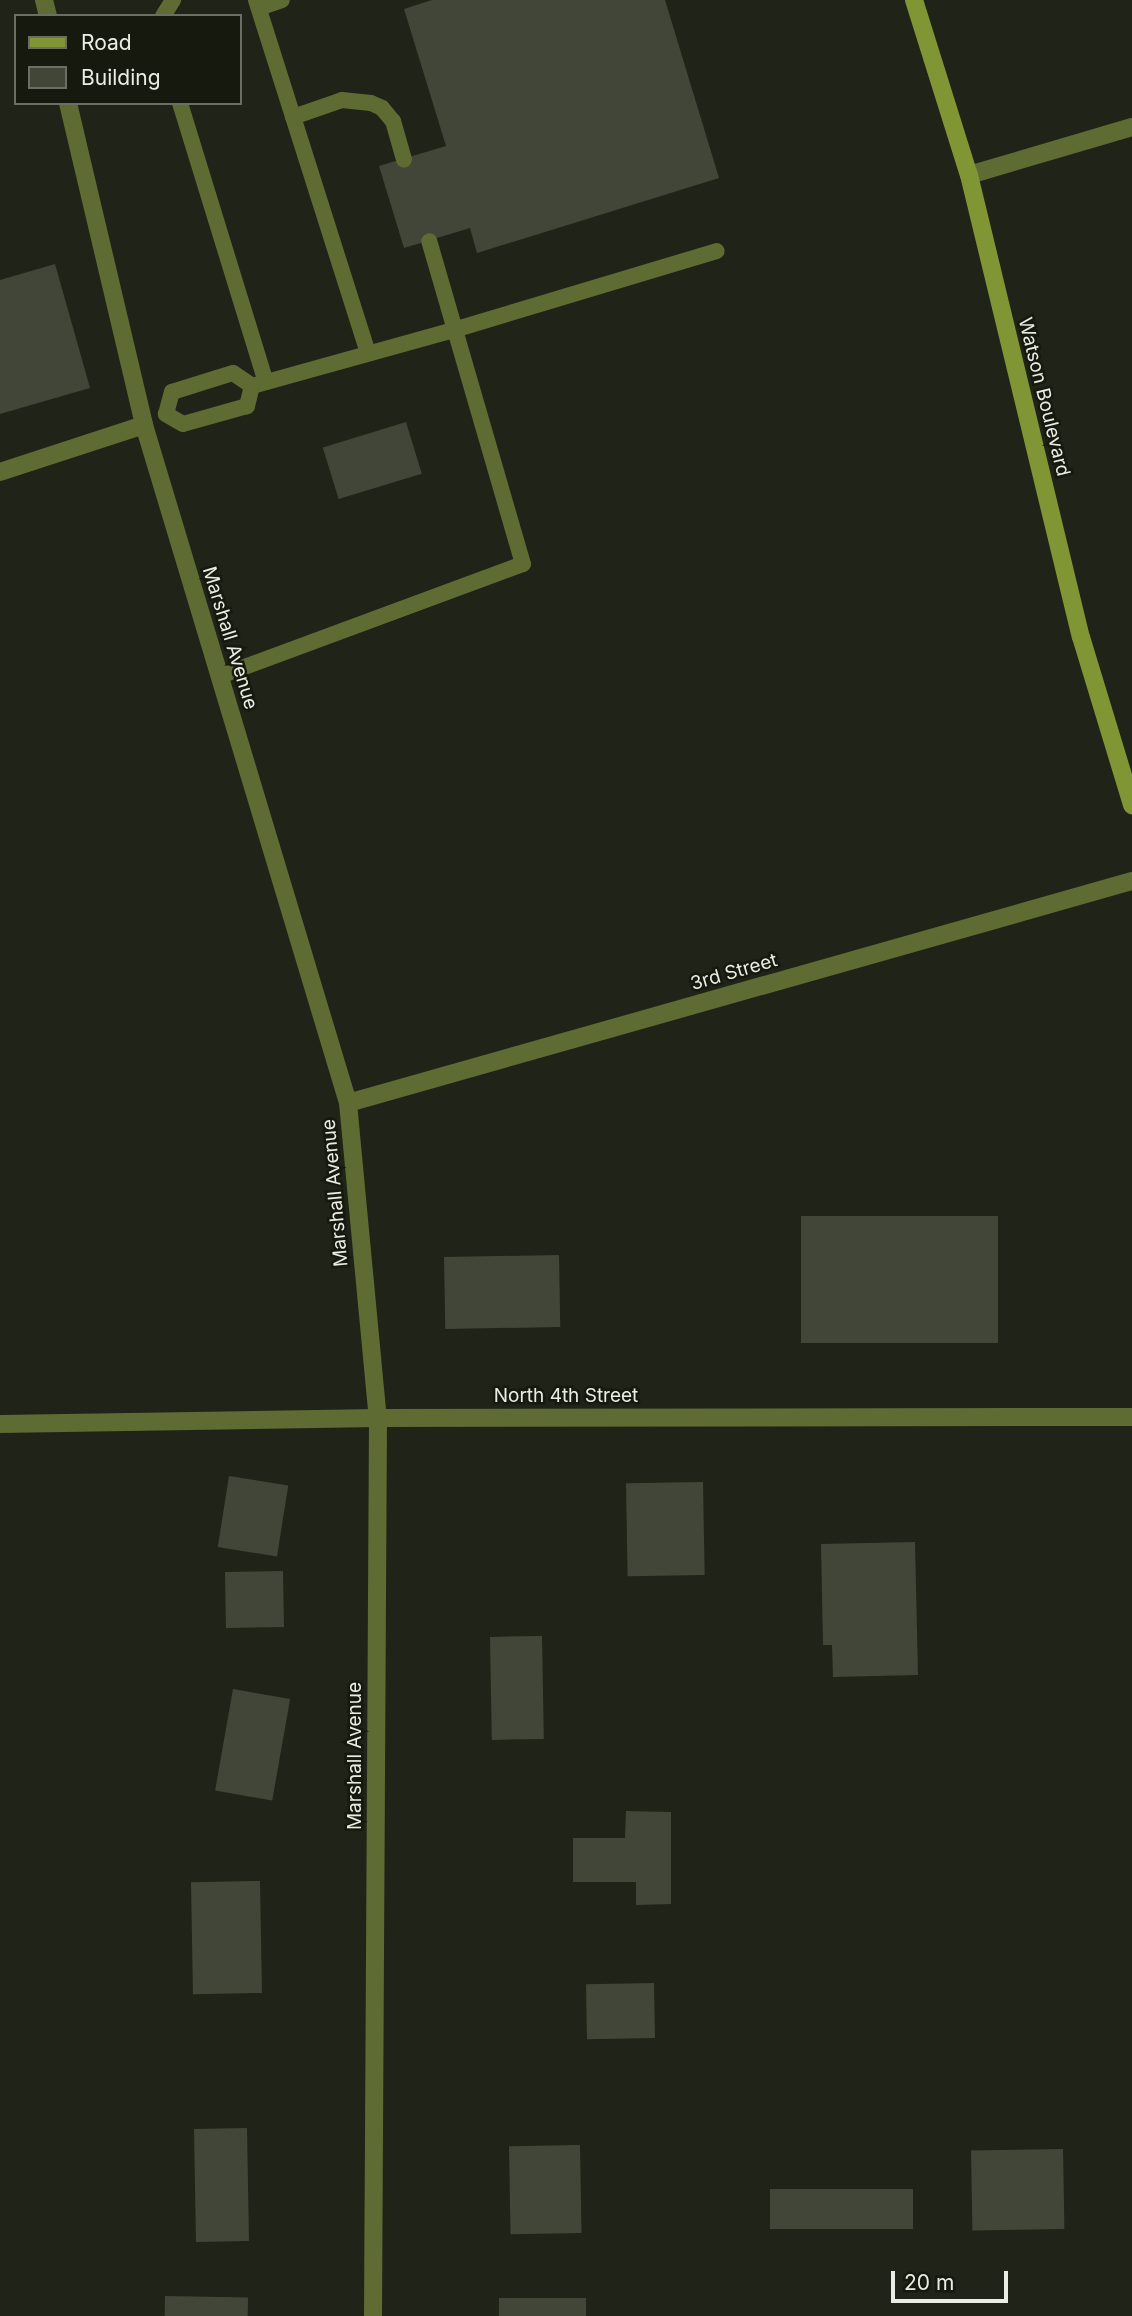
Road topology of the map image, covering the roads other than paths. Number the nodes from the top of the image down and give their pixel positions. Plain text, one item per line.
1 (282, 0) edge
2 (914, 0) edge
3 (258, 4) edge
4 (68, 105) edge
5 (181, 105) edge
6 (293, 117) junction
7 (1132, 127) edge
8 (404, 159) dead end
9 (969, 176) junction
10 (429, 241) dead end
11 (717, 251) dead end
12 (457, 329) junction
13 (368, 353) junction
14 (259, 384) junction
15 (166, 414) junction
16 (144, 425) junction
17 (0, 472) edge
18 (220, 676) junction
19 (1132, 805) edge
20 (1132, 881) edge
21 (348, 1103) junction
22 (1132, 1417) edge
23 (378, 1418) junction
24 (0, 1423) edge
25 (373, 2316) edge

1 - 3 lane
2 - 9 main road, Watson Boulevard
3 - 6 lane
4 - 16 street, Marshall Avenue
5 - 14 lane
6 - 8 lane
6 - 13 lane
7 - 9 street
9 - 19 main road, Watson Boulevard
10 - 12 lane
11 - 12 lane
12 - 13 lane
12 - 18 lane
13 - 14 lane
14 - 15 lane
14 - 15 lane
15 - 16 lane
16 - 17 street
16 - 18 street, Marshall Avenue
18 - 21 street, Marshall Avenue
20 - 21 street, 3rd Street
21 - 23 street, Marshall Avenue
22 - 23 street, North 4th Street
23 - 24 street, North 4th Street
23 - 25 street, Marshall Avenue

